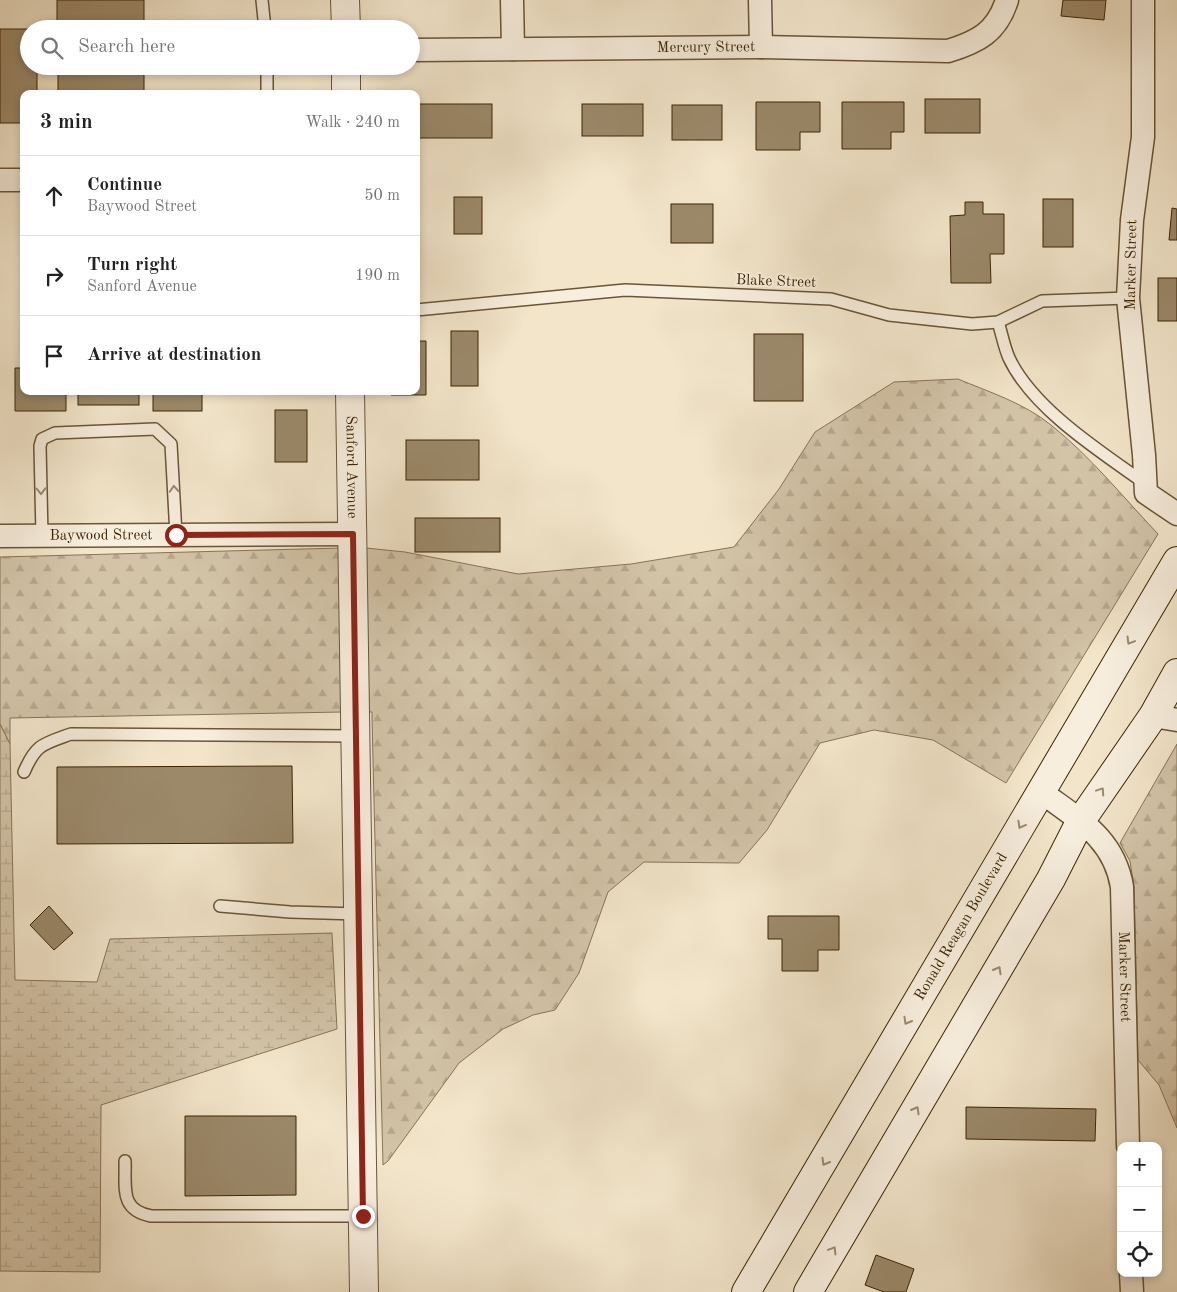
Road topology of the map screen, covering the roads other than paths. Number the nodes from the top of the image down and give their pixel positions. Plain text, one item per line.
1 (262, 0) edge
2 (345, 0) edge
3 (512, 0) edge
4 (760, 0) edge
5 (1007, 0) edge
6 (1143, 0) edge
7 (265, 20) edge
8 (346, 20) edge
9 (761, 47) junction
10 (513, 49) junction
11 (420, 50) edge
12 (267, 75) edge
13 (346, 75) edge
14 (267, 90) edge
15 (346, 90) edge
16 (0, 180) edge
17 (20, 180) edge
18 (1128, 298) junction
19 (420, 310) edge
20 (998, 322) junction
21 (350, 395) edge
22 (1146, 484) junction
23 (1177, 514) edge
24 (353, 534) junction
25 (176, 535) junction
26 (0, 536) edge
27 (42, 536) junction
28 (1177, 561) edge
29 (1177, 673) edge
30 (1165, 718) edge
31 (356, 736) junction
32 (24, 772) dead end
33 (1040, 792) junction
34 (1080, 822) junction
35 (220, 906) dead end
36 (359, 914) junction
37 (1128, 1142) edge
38 (125, 1161) dead end
39 (363, 1216) junction
40 (1131, 1277) edge
41 (364, 1292) edge
42 (746, 1292) edge
43 (808, 1292) edge
44 (1132, 1292) edge

1 - 7 lane
2 - 8 main road
3 - 10 street
4 - 9 street
5 - 9 street, Mercury Street
6 - 18 street, Marker Street
9 - 10 street, Mercury Street
10 - 11 street, Mercury Street
12 - 14 lane
13 - 15 main road
16 - 17 street
18 - 20 lane, Blake Street
18 - 22 street, Marker Street
19 - 20 lane, Blake Street
20 - 22 lane
21 - 24 main road, Sanford Avenue
22 - 23 street
24 - 25 street, Baywood Street
24 - 31 main road, Sanford Avenue
25 - 27 street, Baywood Street
25 -> 27 lane
26 - 27 street, Baywood Street
28 -> 33 main road, Ronald Reagan Boulevard
29 - 30 main road
34 -> 30 main road
31 - 32 lane
31 - 36 main road, Sanford Avenue
33 - 34 street, Marker Street
33 -> 42 main road, Ronald Reagan Boulevard
34 - 37 street, Marker Street
43 -> 34 main road
35 - 36 lane
36 - 39 main road, Sanford Avenue
38 - 39 lane
39 - 41 main road, Sanford Avenue
40 - 44 street

